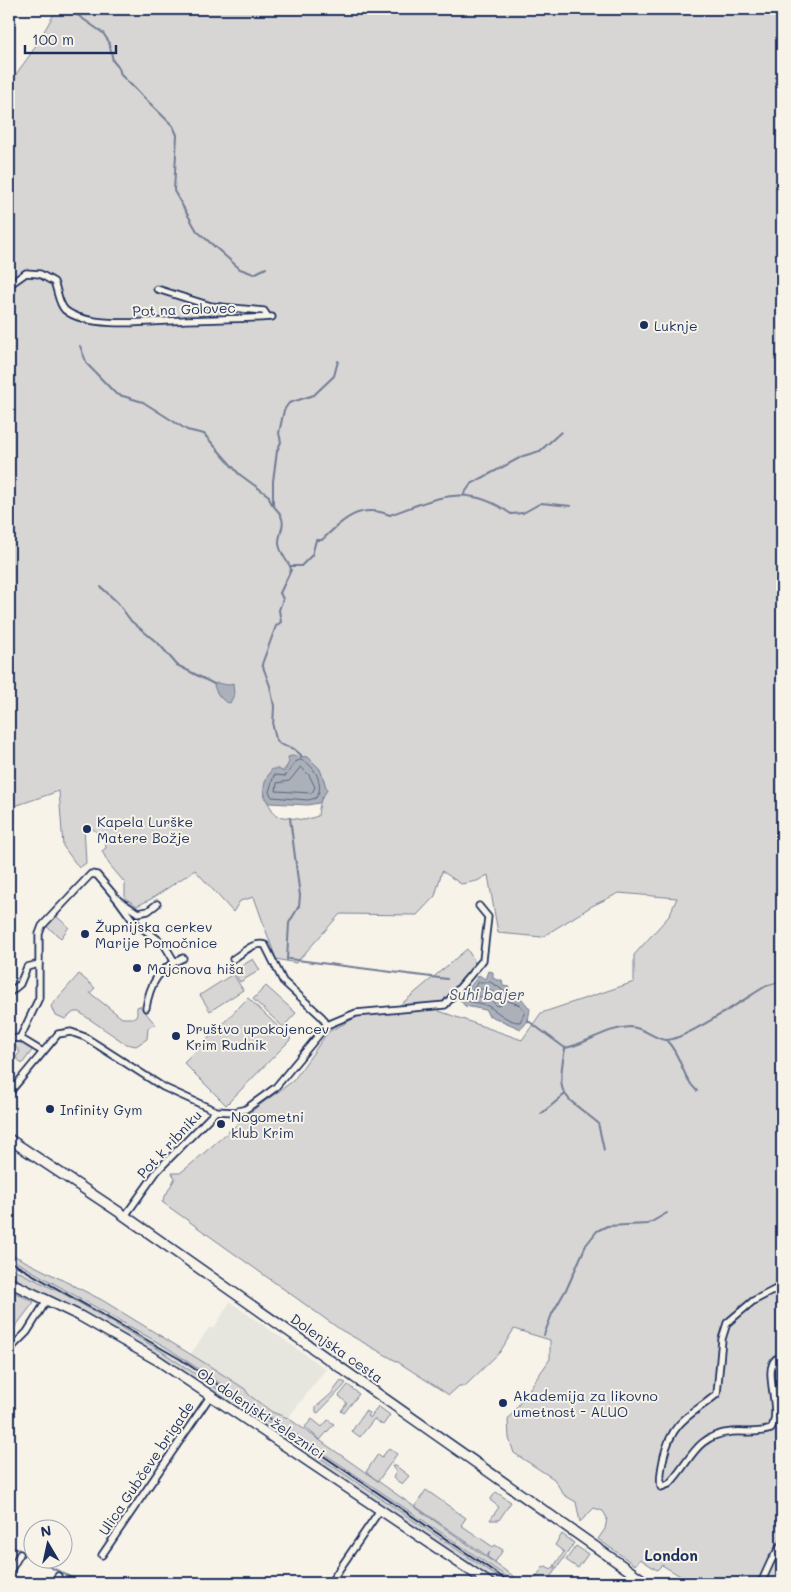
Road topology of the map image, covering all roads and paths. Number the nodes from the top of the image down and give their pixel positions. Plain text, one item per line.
1 (9, 285) edge
2 (157, 289) dead end
3 (118, 900) junction
4 (157, 904) dead end
5 (479, 906) dead end
6 (183, 958) dead end
7 (233, 959) dead end
8 (174, 962) junction
9 (39, 964) junction
10 (9, 993) edge
11 (146, 1008) dead end
12 (327, 1026) junction
13 (20, 1038) junction
14 (9, 1039) edge
15 (43, 1052) junction
16 (9, 1093) edge
17 (216, 1111) junction
18 (9, 1139) edge
19 (125, 1216) junction
20 (9, 1282) edge
21 (782, 1286) edge
22 (47, 1300) junction
23 (9, 1350) edge
24 (782, 1358) edge
25 (211, 1395) junction
26 (380, 1510) junction
27 (782, 1544) edge
28 (20, 1554) dead end
29 (102, 1555) dead end
30 (9, 1573) edge
31 (58, 1576) dead end
32 (53, 1583) edge
33 (330, 1583) edge
34 (489, 1583) edge
35 (647, 1583) edge
36 (761, 1583) edge

1 - 2 street, Pot na Golovec
3 - 4 street
3 - 8 street
3 - 9 street
5 - 12 street, Pot k ribniku
6 - 8 street
7 - 12 street
8 - 11 street
9 - 10 street
9 - 13 street
12 - 17 street, Pot k ribniku
13 - 14 street
13 - 15 street
15 - 16 street
15 - 17 street
17 - 19 street, Pot k ribniku
18 - 19 main road, Dolenjska cesta
19 - 35 main road, Dolenjska cesta
20 - 22 main road, Ob dolenjski železnici
21 - 24 street
22 - 23 street
22 - 25 main road, Ob dolenjski železnici
25 - 26 main road, Ob dolenjski železnici
25 - 29 street, Ulica Gubčeve brigade
26 - 33 street
26 - 34 main road, Ob dolenjski železnici
27 - 36 street
28 - 30 street
31 - 32 street

